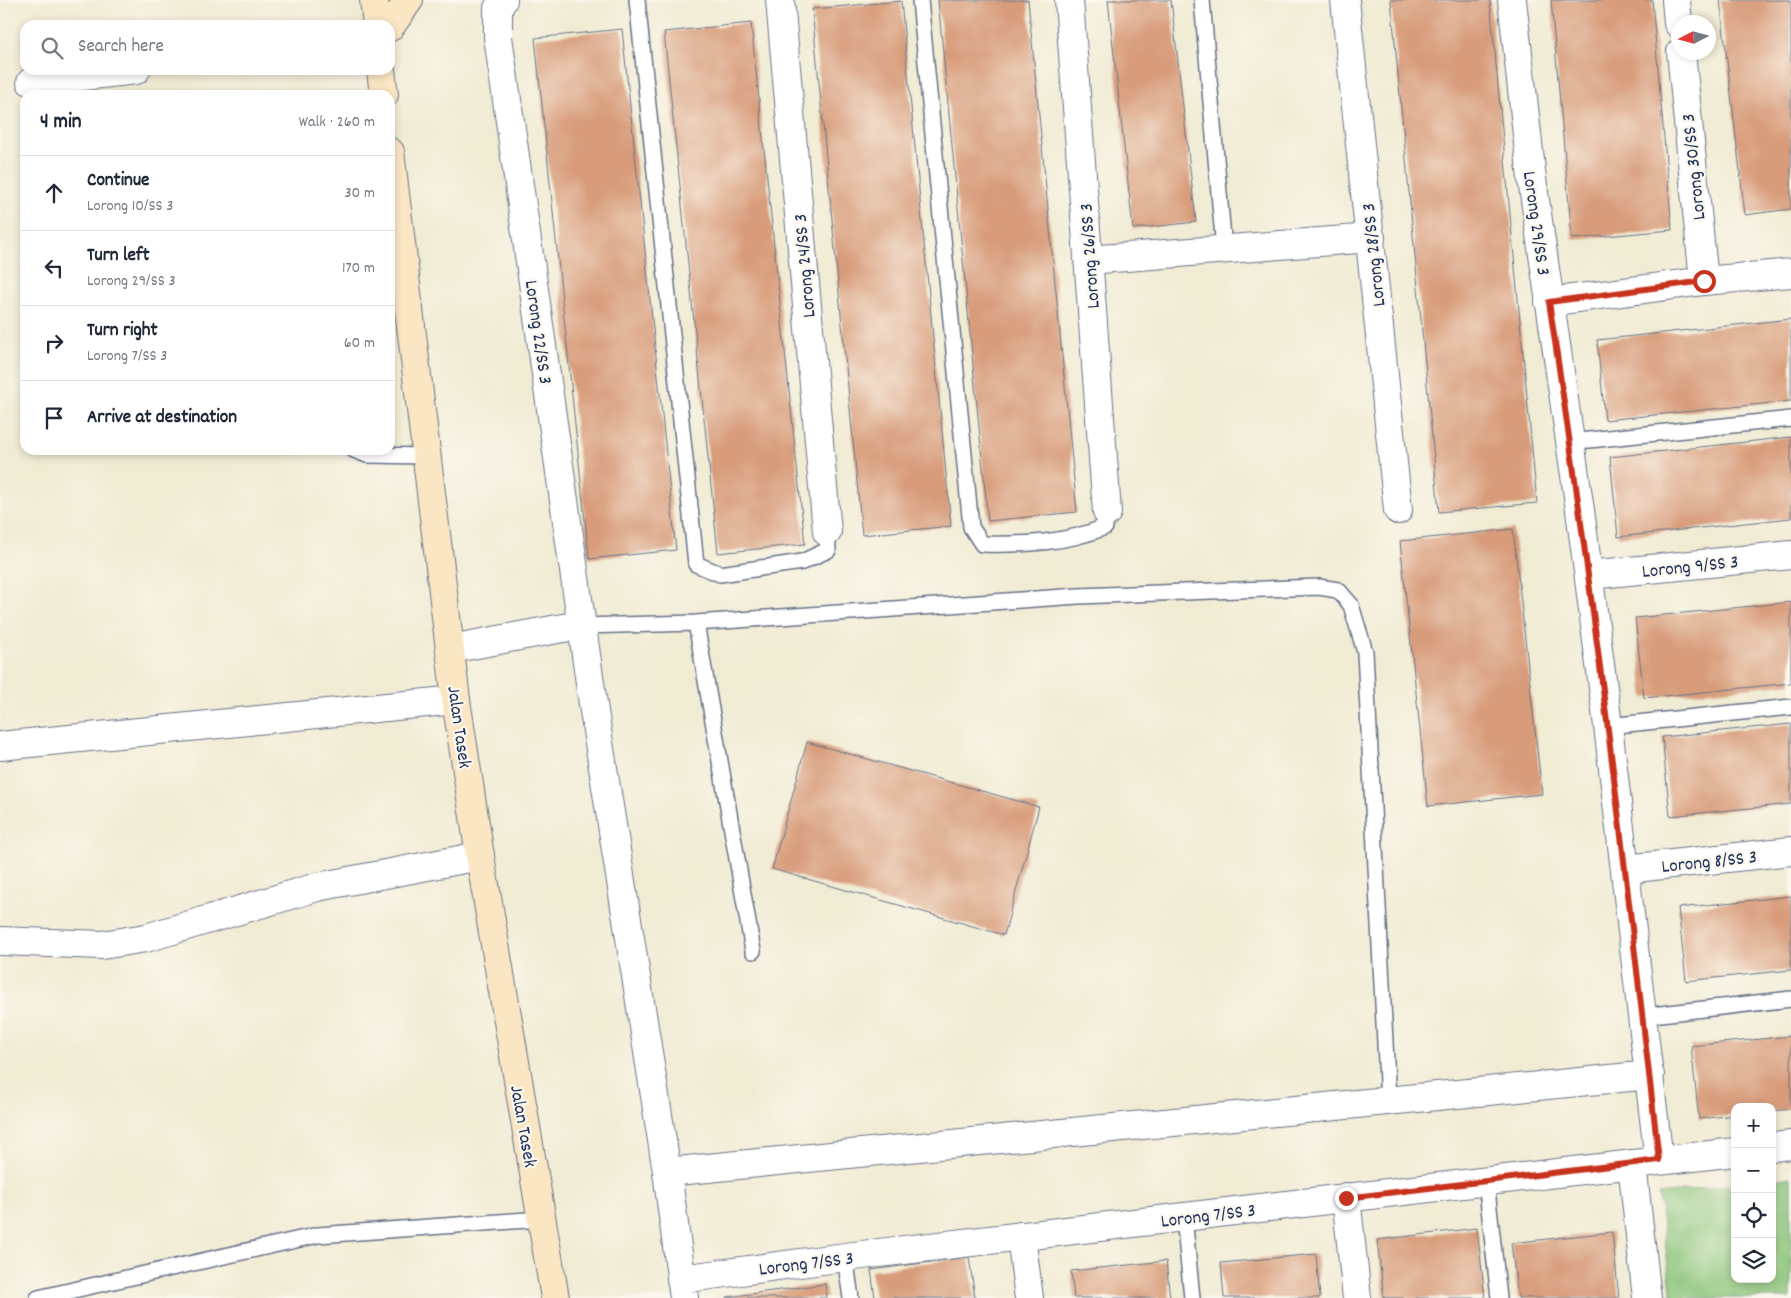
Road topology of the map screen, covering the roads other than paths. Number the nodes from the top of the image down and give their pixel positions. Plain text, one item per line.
1 (374, 0) edge
2 (409, 0) edge
3 (503, 0) edge
4 (637, 0) edge
5 (780, 0) edge
6 (920, 0) edge
7 (1069, 0) edge
8 (1202, 0) edge
9 (1345, 0) edge
10 (1512, 0) edge
11 (1676, 0) edge
12 (1677, 15) edge
13 (376, 20) edge
14 (395, 20) edge
15 (1682, 60) edge
16 (92, 75) edge
17 (382, 75) edge
18 (31, 82) dead end
19 (383, 90) edge
20 (395, 192) edge
21 (1371, 238) junction
22 (1224, 249) junction
23 (1088, 260) junction
24 (1791, 273) edge
25 (1704, 281) junction
26 (1549, 302) junction
27 (1791, 419) edge
28 (1570, 442) junction
29 (367, 455) edge
30 (428, 456) junction
31 (1398, 510) dead end
32 (1107, 512) joint
33 (827, 532) joint
34 (1791, 555) edge
35 (1589, 575) junction
36 (696, 624) junction
37 (581, 626) junction
38 (450, 649) junction
39 (456, 700) junction
40 (1791, 707) edge
41 (1608, 726) junction
42 (0, 746) edge
43 (1791, 851) edge
44 (480, 856) junction
45 (1626, 869) junction
46 (0, 941) edge
47 (753, 950) dead end
48 (1791, 1000) edge
49 (1643, 1016) junction
50 (1650, 1075) junction
51 (1388, 1101) junction
52 (1791, 1145) edge
53 (1776, 1147) edge
54 (1731, 1152) edge
55 (1659, 1160) junction
56 (1632, 1164) junction
57 (666, 1172) junction
58 (1486, 1181) junction
59 (1346, 1198) junction
60 (1184, 1217) junction
61 (541, 1219) junction
62 (1021, 1236) junction
63 (845, 1257) junction
64 (682, 1289) edge
65 (38, 1298) edge
66 (555, 1298) edge
67 (851, 1298) edge
68 (1029, 1298) edge
69 (1192, 1298) edge
70 (1357, 1298) edge
71 (1499, 1298) edge
72 (1647, 1298) edge

1 - 13 main road
2 - 14 main road
3 - 37 street, Lorong 22/SS 3
4 - 33 lane
5 - 33 street, Lorong 24/SS 3
6 - 32 lane
7 - 23 street, Lorong 26/SS 3
8 - 22 lane
9 - 21 street, Lorong 28/SS 3
10 - 26 street, Lorong 29/SS 3
11 - 12 street
15 - 25 street, Lorong 30/SS 3
16 - 18 street
17 - 19 main road
20 - 30 main road, Jalan Tasek
21 - 22 street
21 - 31 street, Lorong 28/SS 3
22 - 23 street
23 - 32 street, Lorong 26/SS 3
24 - 25 street
25 - 26 street
26 - 28 street, Lorong 29/SS 3
27 - 28 lane
28 - 35 street, Lorong 29/SS 3
29 - 30 lane
30 - 38 main road, Jalan Tasek
34 - 35 street, Lorong 9/SS 3
35 - 41 street, Lorong 29/SS 3
36 - 37 lane
36 - 47 lane
36 - 51 lane
37 - 38 street
37 - 57 street, Lorong 22/SS 3
38 - 39 main road, Jalan Tasek
39 - 42 street
39 - 44 main road, Jalan Tasek
40 - 41 lane
41 - 45 street, Lorong 29/SS 3
43 - 45 street, Lorong 8/SS 3
44 - 46 street
44 - 61 main road, Jalan Tasek
45 - 49 street, Lorong 29/SS 3
48 - 49 lane
49 - 50 street, Lorong 29/SS 3
50 - 51 street
50 - 55 street, Lorong 29/SS 3
51 - 57 street
52 - 53 street
54 - 55 street, Lorong 7/SS 3
55 - 56 street, Lorong 7/SS 3
56 - 58 street, Lorong 7/SS 3
56 - 72 street
57 - 64 street, Lorong 22/SS 3
58 - 59 street, Lorong 7/SS 3
58 - 71 lane
59 - 60 street, Lorong 7/SS 3
59 - 70 street
60 - 62 street, Lorong 7/SS 3
60 - 69 lane
61 - 65 lane
61 - 66 main road, Jalan Tasek
62 - 63 street, Lorong 7/SS 3
62 - 68 street
63 - 64 street, Lorong 7/SS 3
63 - 67 lane

